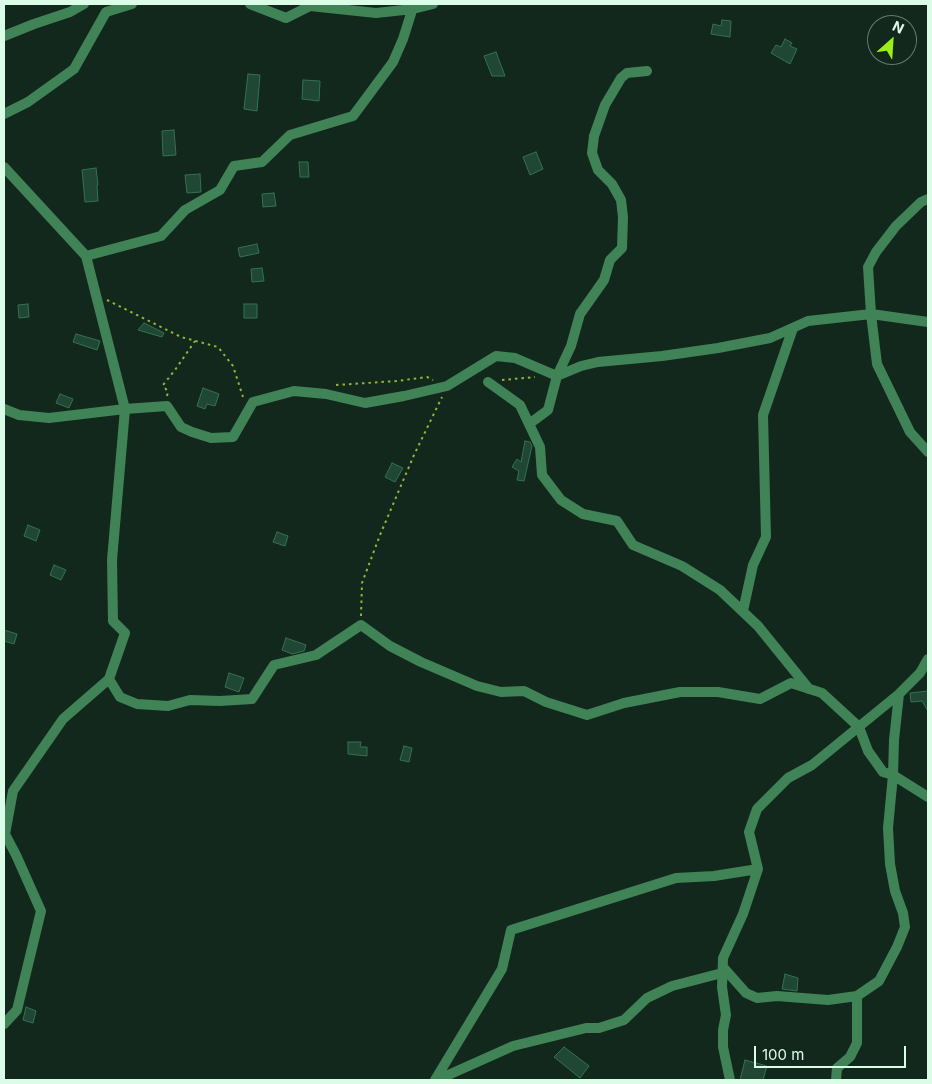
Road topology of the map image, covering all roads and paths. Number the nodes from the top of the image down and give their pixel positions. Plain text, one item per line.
1 (84, 4) edge
2 (132, 4) edge
3 (250, 4) edge
4 (433, 4) edge
5 (413, 6) edge
6 (4, 36) edge
7 (647, 71) dead end
8 (4, 114) edge
9 (4, 167) edge
10 (928, 199) edge
11 (86, 256) junction
12 (96, 295) junction
13 (871, 314) junction
14 (928, 322) edge
15 (793, 328) junction
16 (196, 340) junction
17 (557, 376) junction
18 (538, 377) dead end
19 (488, 382) joint
20 (330, 386) dead end
21 (447, 386) junction
22 (167, 406) junction
23 (125, 408) junction
24 (250, 408) junction
25 (4, 409) edge
26 (530, 424) junction
27 (928, 452) edge
28 (743, 612) junction
29 (361, 626) junction
30 (928, 659) edge
31 (924, 673) edge
32 (108, 679) junction
33 (809, 689) junction
34 (898, 694) junction
35 (859, 727) junction
36 (893, 775) junction
37 (928, 797) edge
38 (758, 869) junction
39 (723, 970) junction
40 (857, 996) junction
41 (4, 1024) edge
42 (436, 1080) edge
43 (730, 1080) edge
44 (836, 1080) edge

1 - 6 street
2 - 8 street
3 - 5 street
4 - 5 street
5 - 11 street
7 - 17 street
9 - 11 street
10 - 13 street
11 - 12 street
12 - 16 path
12 - 23 street
13 - 14 street
13 - 15 street
13 - 27 street
15 - 17 street
15 - 28 street
16 - 22 path
16 - 24 path
17 - 21 street
17 - 26 street
18 - 19 path
19 - 26 street
20 - 21 path
21 - 24 street
21 - 29 path
22 - 23 street
22 - 24 street
23 - 25 street
23 - 32 street
26 - 28 street
28 - 33 street
29 - 32 street
29 - 33 street
30 - 31 street
31 - 34 street
32 - 41 street
33 - 35 street
34 - 35 street
34 - 36 street
35 - 36 street
35 - 38 street
36 - 37 street
36 - 40 street
38 - 39 street
38 - 42 street
39 - 40 street
39 - 42 street
39 - 43 street
40 - 44 street

